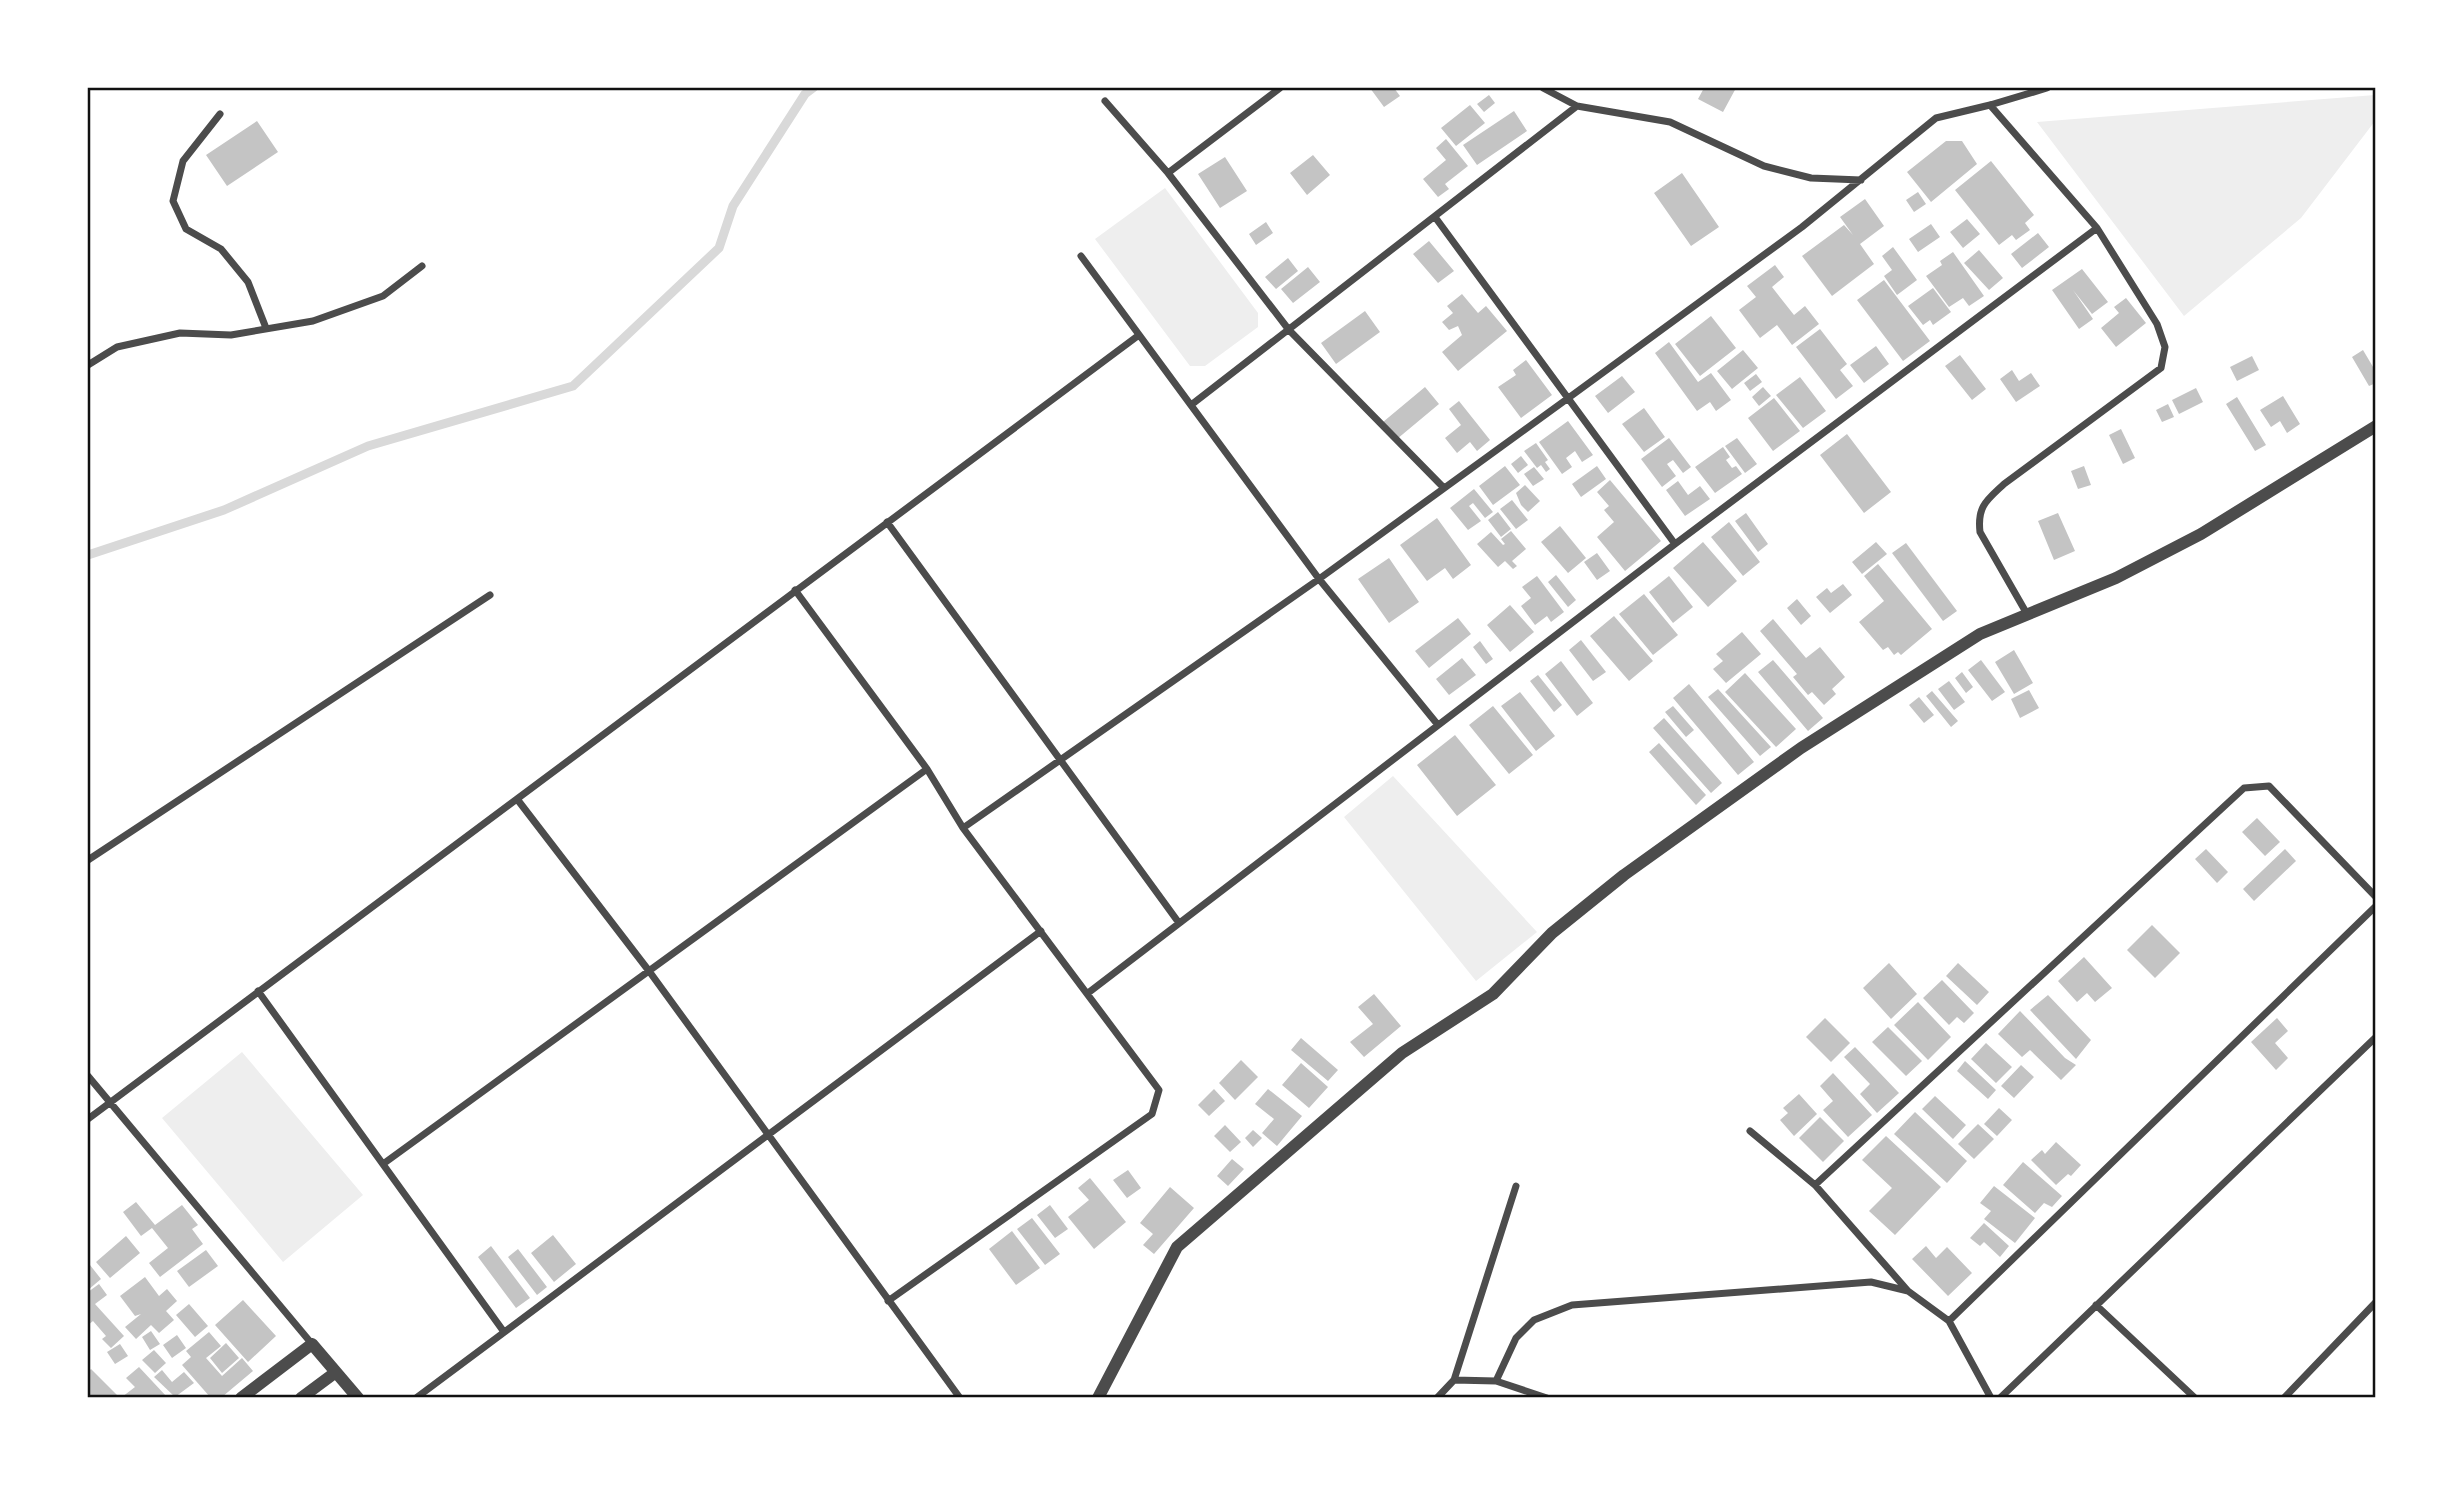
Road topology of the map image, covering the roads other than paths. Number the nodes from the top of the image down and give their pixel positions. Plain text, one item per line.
1 (1280, 88) edge
2 (1543, 88) edge
3 (2047, 88) edge
4 (1105, 101) dead end
5 (1990, 105) junction
6 (1577, 106) junction
7 (220, 114) dead end
8 (1168, 173) junction
9 (1861, 180) junction
10 (1435, 217) junction
11 (2097, 228) junction
12 (1081, 256) dead end
13 (422, 266) dead end
14 (266, 328) junction
15 (1289, 330) junction
16 (1139, 335) junction
17 (88, 365) edge
18 (1567, 398) junction
19 (1191, 405) junction
20 (2375, 426) edge
21 (1443, 487) junction
22 (887, 522) junction
23 (1675, 544) junction
24 (1319, 579) junction
25 (795, 590) junction
26 (489, 595) dead end
27 (2027, 614) junction
28 (1438, 725) junction
29 (1060, 760) junction
30 (927, 769) junction
31 (517, 799) junction
32 (963, 828) junction
33 (88, 860) edge
34 (2375, 897) edge
35 (2375, 906) edge
36 (1179, 923) junction
37 (1041, 931) junction
38 (649, 971) junction
39 (258, 991) junction
40 (1088, 993) junction
41 (2375, 1037) edge
42 (88, 1076) edge
43 (110, 1101) junction
44 (88, 1119) edge
45 (1750, 1131) dead end
46 (768, 1135) junction
47 (383, 1164) junction
48 (1815, 1185) junction
49 (1516, 1186) dead end
50 (1909, 1291) junction
51 (888, 1301) junction
52 (2375, 1302) edge
53 (2096, 1305) junction
54 (1949, 1321) junction
55 (504, 1332) junction
56 (312, 1344) junction
57 (336, 1372) junction
58 (1454, 1380) junction
59 (1496, 1381) junction
60 (1098, 1395) edge
61 (241, 1398) edge
62 (301, 1398) edge
63 (358, 1398) edge
64 (416, 1398) edge
65 (960, 1398) edge
66 (1437, 1398) edge
67 (1547, 1398) edge
68 (1991, 1398) edge
69 (2000, 1398) edge
70 (2195, 1398) edge
71 (2284, 1398) edge

1 - 8 street
2 - 6 street
3 - 5 street
4 - 8 street
5 - 9 street
5 - 11 street
6 - 9 street
6 - 10 street
7 - 14 street
8 - 15 street
9 - 18 street
10 - 15 street
10 - 18 street
11 - 23 street
11 - 27 street
12 - 16 street
13 - 14 street
14 - 17 street
15 - 19 street
15 - 21 street
16 - 19 street
16 - 22 street
18 - 21 street
18 - 23 street
19 - 24 street
20 - 27 street
21 - 24 street
22 - 25 street
22 - 29 street
23 - 28 street
24 - 28 street
24 - 29 street
25 - 30 street
25 - 31 street
26 - 33 street
27 - 60 street
28 - 36 street
29 - 32 street
29 - 36 street
30 - 32 street
30 - 38 street
31 - 38 street
31 - 39 street
32 - 37 street
34 - 48 street
35 - 54 street
36 - 40 street
37 - 40 street
37 - 46 street
38 - 46 street
38 - 47 street
39 - 43 street
39 - 47 street
40 - 51 street
41 - 53 street
42 - 43 street
43 - 44 street
43 - 56 street
45 - 48 street
46 - 51 street
46 - 55 street
47 - 55 street
48 - 50 street
49 - 58 street
50 - 54 street
50 - 59 street
51 - 65 street
52 - 71 street
53 - 69 street
53 - 70 street
54 - 68 street
55 - 64 street
56 - 57 street
56 - 61 street
57 - 62 street
57 - 63 street
58 - 59 street
58 - 66 street
59 - 67 street

